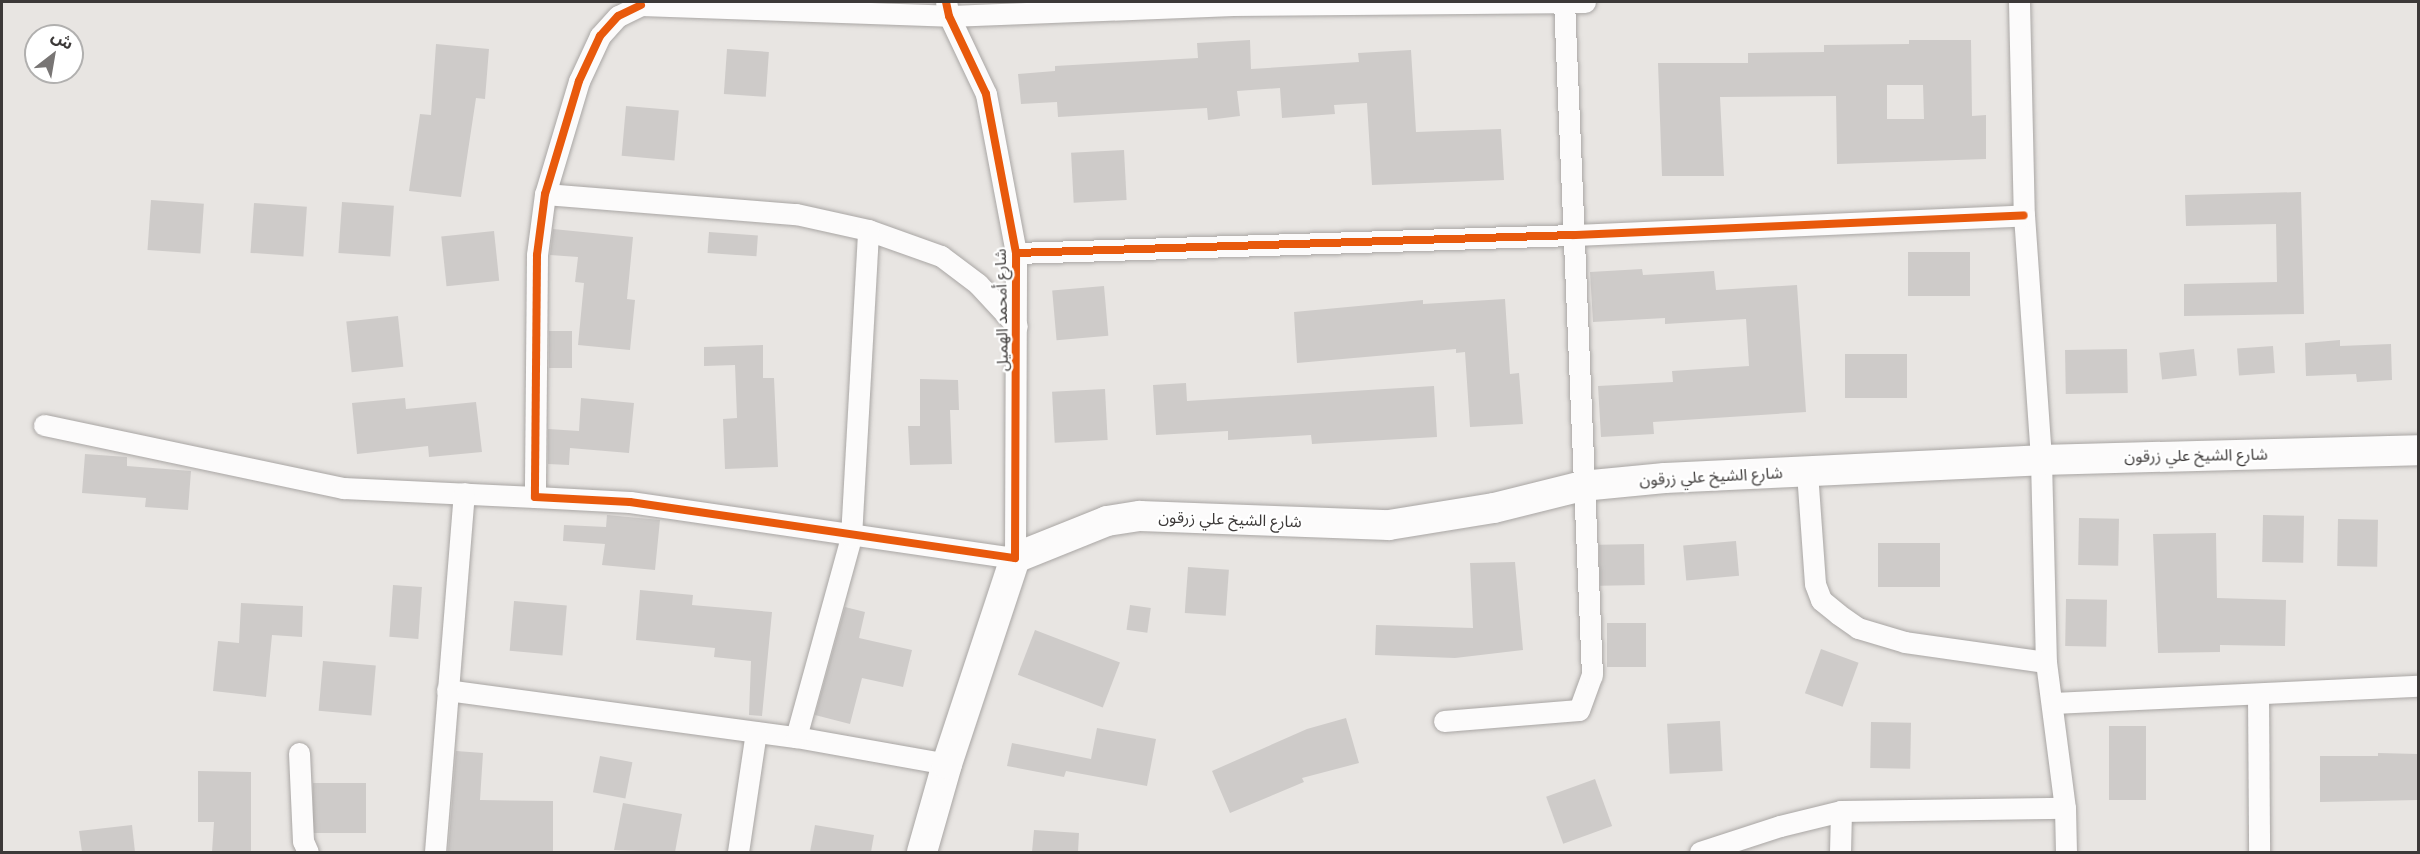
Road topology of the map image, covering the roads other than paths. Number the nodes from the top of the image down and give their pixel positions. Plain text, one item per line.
1 (1571, 2) edge
2 (2019, 2) edge
3 (641, 3) edge
4 (947, 9) edge
5 (545, 194) junction
6 (2024, 215) junction
7 (868, 230) junction
8 (1574, 235) junction
9 (1016, 253) junction
10 (1017, 326) junction
11 (44, 425) dead end
12 (2418, 450) edge
13 (2041, 460) junction
14 (1807, 472) junction
15 (1582, 486) junction
16 (464, 494) junction
17 (535, 497) junction
18 (851, 537) junction
19 (1015, 558) junction
20 (2046, 662) junction
21 (2418, 686) edge
22 (447, 690) junction
23 (2258, 694) junction
24 (2052, 703) junction
25 (1444, 721) dead end
26 (756, 732) junction
27 (796, 737) junction
28 (298, 753) dead end
29 (946, 764) junction
30 (2065, 807) junction
31 (1841, 811) junction
32 (308, 852) edge
33 (435, 852) edge
34 (738, 852) edge
35 (922, 852) edge
36 (1700, 852) edge
37 (1840, 852) edge
38 (2066, 852) edge
39 (2259, 852) edge

1 - 4 street
1 - 8 street
2 - 6 street
3 - 4 street
3 - 5 street
4 - 9 street, شارع أمحمد الهميل
5 - 7 street
5 - 17 street
6 - 8 street
6 - 13 street
7 - 10 street
7 - 18 street
8 - 9 street
8 - 15 street
9 - 10 street, شارع أمحمد الهميل
10 - 19 street, شارع أمحمد الهميل
11 - 16 street
12 - 13 main road, شارع الشيخ علي زرقون
13 - 14 main road, شارع الشيخ علي زرقون
13 - 20 street
14 - 15 main road, شارع الشيخ علي زرقون
14 - 20 street
15 - 19 main road, شارع الشيخ علي زرقون
15 - 25 street
16 - 17 street
16 - 22 street
17 - 18 street
18 - 19 street
18 - 27 street
19 - 29 main road
20 - 24 street
21 - 23 street
22 - 26 street
22 - 33 street
23 - 24 street
23 - 39 street
24 - 30 street
26 - 27 street
26 - 34 street
27 - 29 street
28 - 32 street
29 - 35 main road
30 - 31 street
30 - 38 street
31 - 36 street
31 - 37 street

